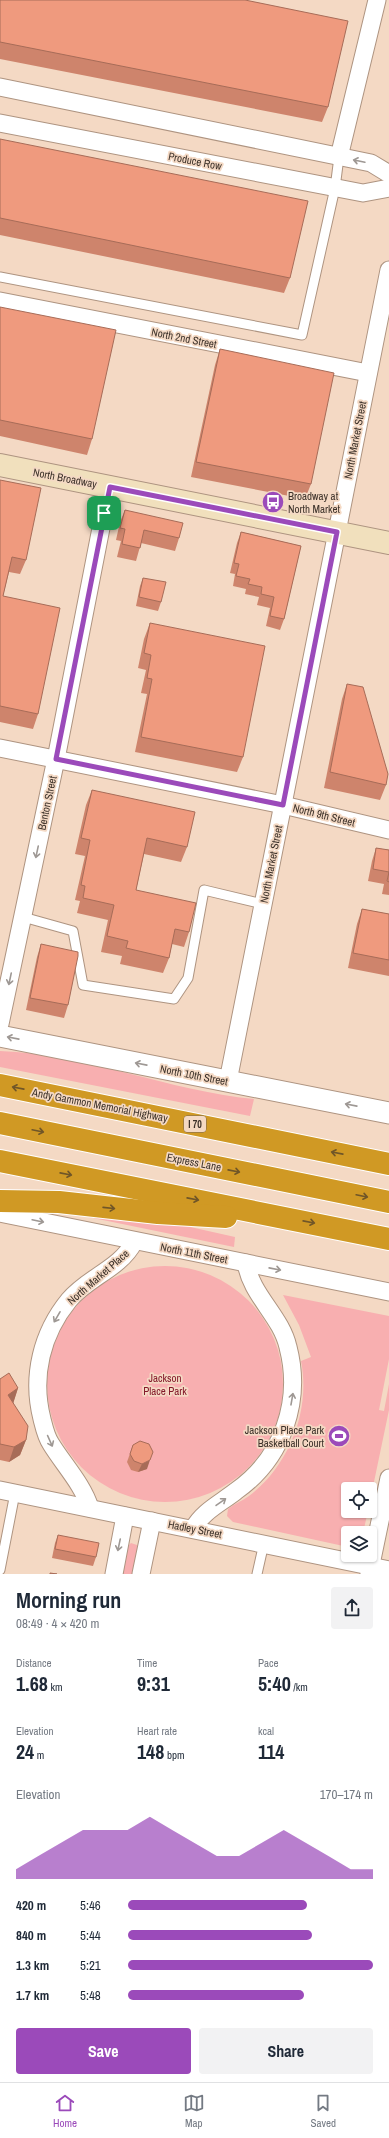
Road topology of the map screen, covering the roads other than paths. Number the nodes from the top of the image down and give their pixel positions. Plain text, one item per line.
1 (376, 0) edge
2 (0, 88) edge
3 (0, 123) edge
4 (338, 157) junction
5 (389, 174) edge
6 (335, 188) junction
7 (389, 188) edge
8 (389, 270) edge
9 (0, 277) edge
10 (0, 301) edge
11 (368, 373) junction
12 (0, 465) edge
13 (110, 487) junction
14 (337, 532) junction
15 (389, 543) edge
16 (0, 748) edge
17 (56, 759) junction
18 (283, 805) junction
19 (389, 830) edge
20 (263, 904) junction
21 (23, 917) junction
22 (0, 1024) edge
23 (0, 1036) edge
24 (228, 1081) junction
25 (0, 1085) edge
26 (389, 1113) edge
27 (0, 1123) edge
28 (0, 1161) edge
29 (389, 1164) edge
30 (0, 1201) edge
31 (389, 1202) edge
32 (0, 1213) edge
33 (271, 1215) junction
34 (389, 1239) edge
35 (134, 1242) junction
36 (246, 1263) junction
37 (389, 1292) edge
38 (389, 1478) edge
39 (7, 1491) edge
40 (90, 1508) junction
41 (126, 1516) junction
42 (152, 1521) junction
43 (193, 1529) junction
44 (264, 1543) junction
45 (0, 1570) edge
46 (370, 1570) edge
47 (389, 1570) edge
48 (114, 1574) edge
49 (141, 1574) edge
50 (258, 1574) edge

1 - 4 street
2 - 4 street
3 - 6 street, Produce Row
5 -> 4 street
4 - 6 lane
6 - 7 street, Produce Row
6 - 9 lane
8 - 11 street, North Market Street
10 - 11 street, North 2nd Street
11 - 14 street, North Market Street
12 - 13 main road, North Broadway
13 - 14 main road, North Broadway
13 - 17 street, Benton Street
14 - 15 main road, North Broadway
14 - 18 street, North Market Street
16 - 17 street, North 9th Street
17 - 18 street, North 9th Street
17 -> 21 street, Benton Street
18 - 19 street, North 9th Street
18 - 20 street, North Market Street
20 - 21 lane
20 - 24 street, North Market Street
21 -> 22 street, Benton Street
24 -> 23 street, North 10th Street
26 -> 24 street, North 10th Street
29 -> 25 highway, Andy Gammon Memorial Highway / I 70
27 -> 31 highway, Express Lane
28 -> 33 highway
30 -> 33 highway
32 -> 35 street, North 11th Street
33 -> 34 highway
35 - 36 street, North 11th Street
35 -> 40 street, North Market Place
36 -> 37 street, North 11th Street
43 -> 36 street
38 - 46 street
39 - 40 street, Hadley Street
39 - 45 lane
40 - 41 street, Hadley Street
41 - 42 street, Hadley Street
41 -> 48 street
42 - 43 street, Hadley Street
42 - 49 street
43 - 44 street, Hadley Street
44 - 46 street, Hadley Street
44 - 50 lane
46 - 47 street, Hadley Street

